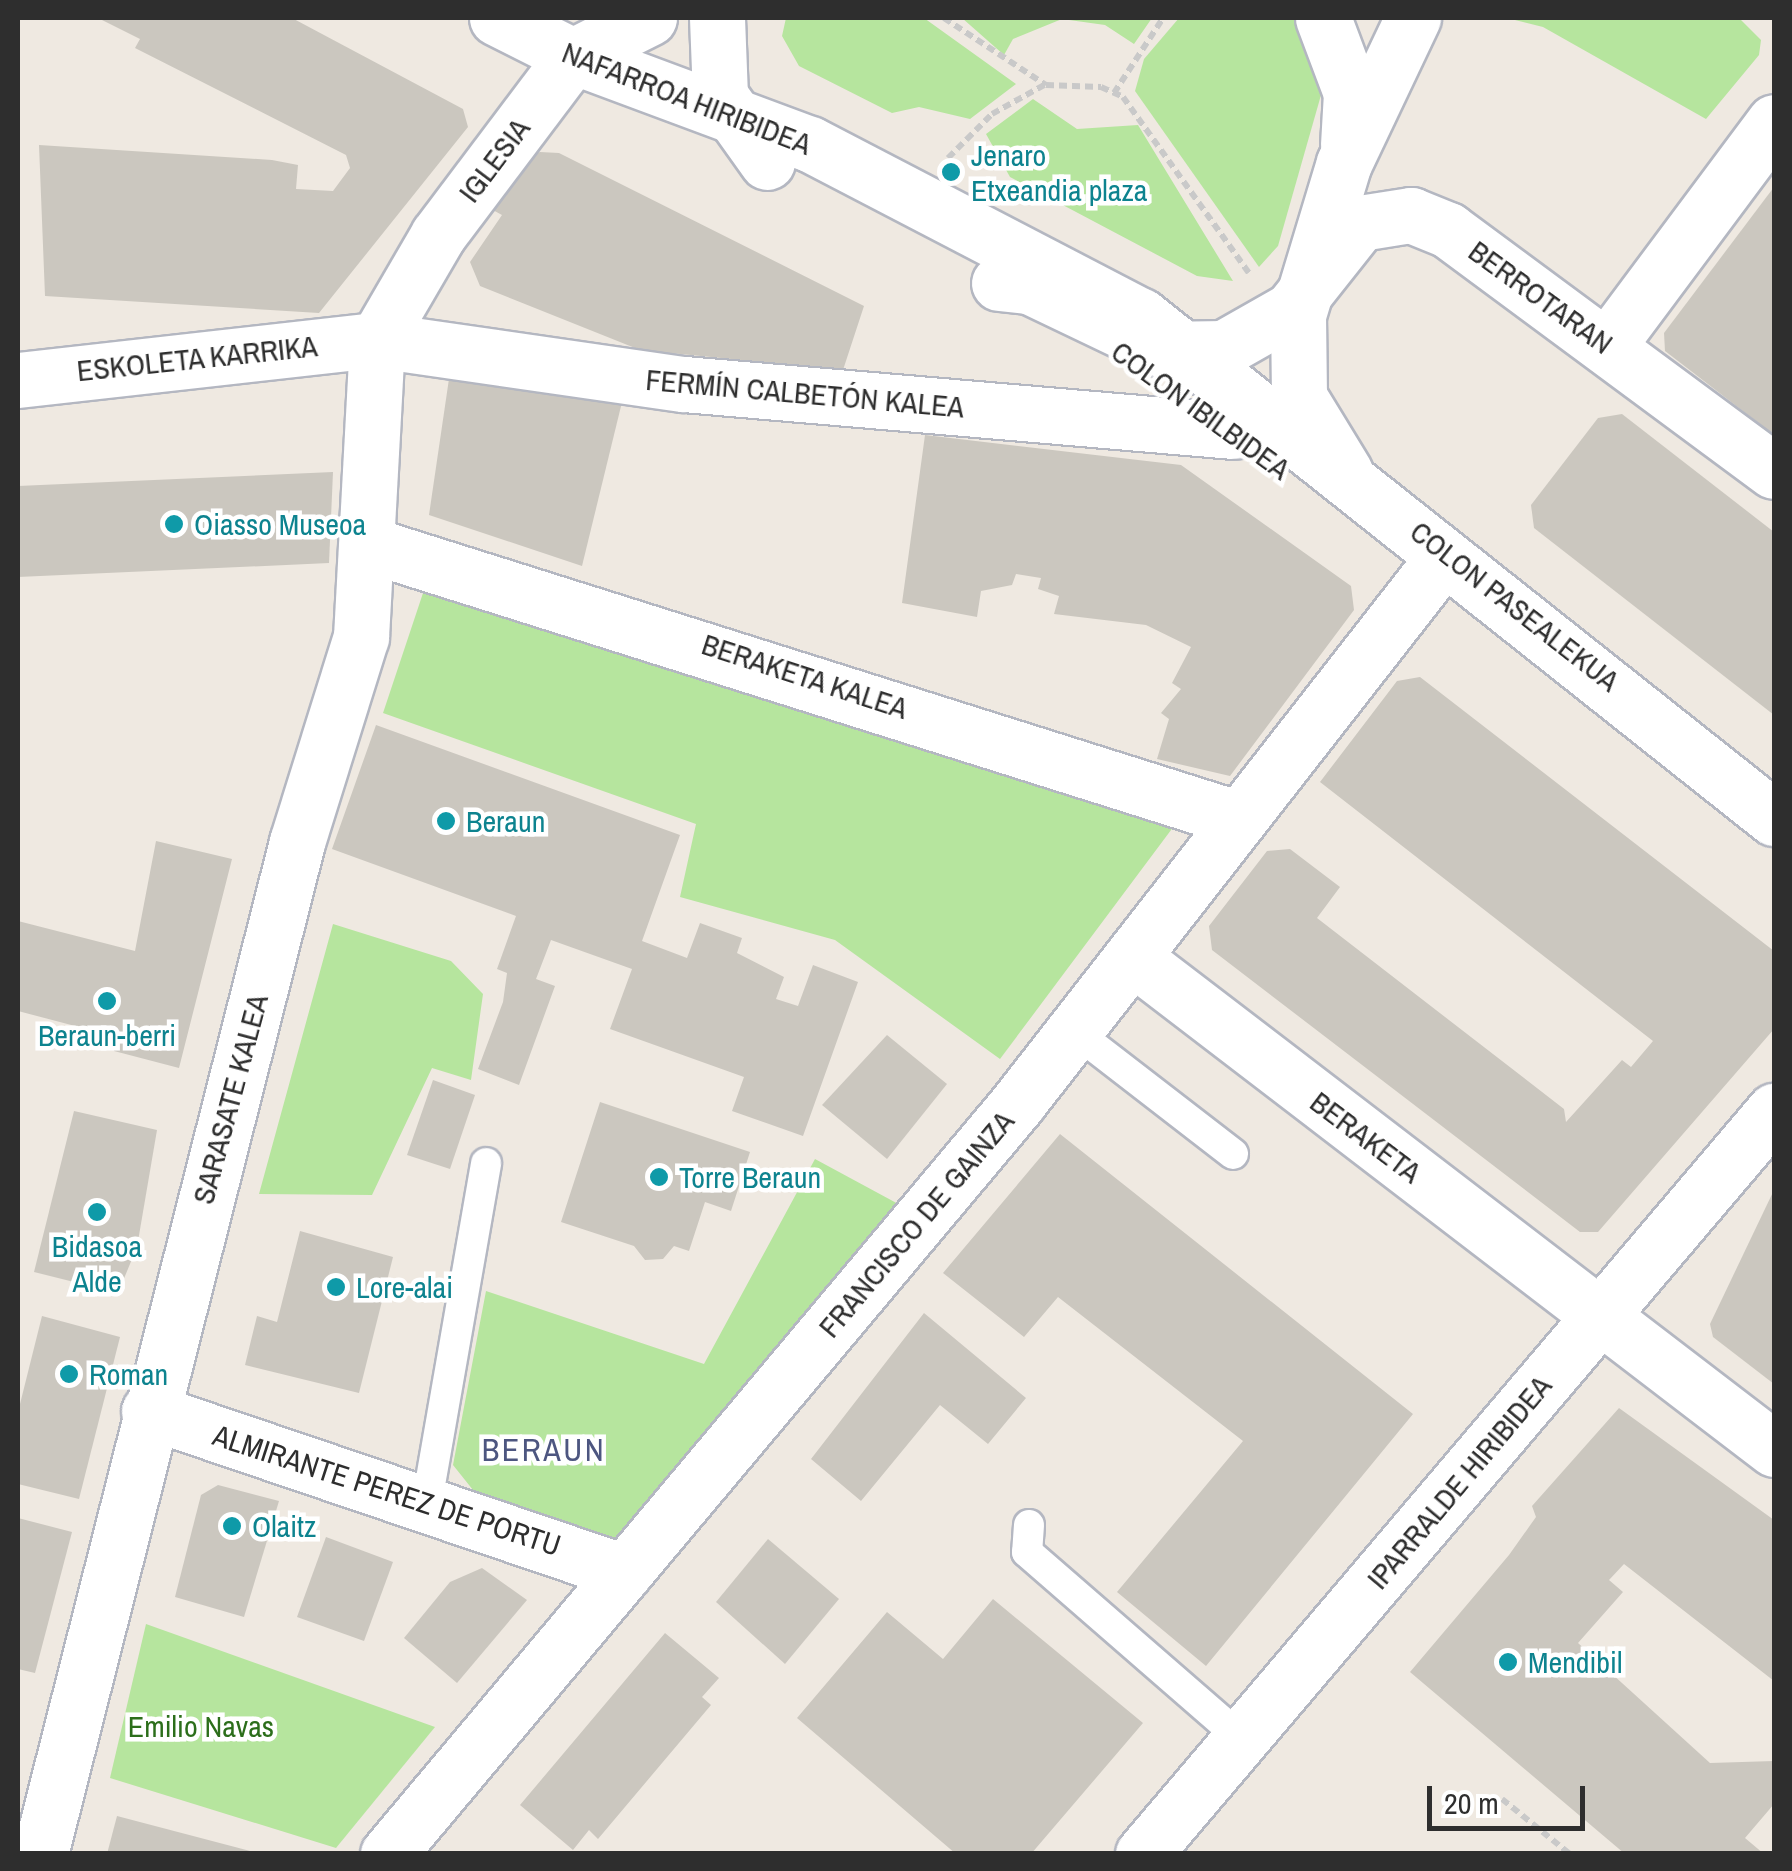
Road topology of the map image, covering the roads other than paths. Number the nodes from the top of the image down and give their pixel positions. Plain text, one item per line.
1 (497, 18) edge
2 (649, 18) edge
3 (717, 18) edge
4 (1324, 18) edge
5 (1413, 18) edge
6 (573, 56) junction
7 (726, 108) junction
8 (1774, 122) edge
9 (767, 162) junction
10 (1344, 163) junction
11 (998, 283) junction
12 (1286, 284) junction
13 (377, 340) junction
14 (1608, 345) junction
15 (1192, 352) junction
16 (18, 380) edge
17 (1234, 431) junction
18 (1774, 471) edge
19 (1377, 505) junction
20 (367, 544) junction
21 (1426, 580) junction
22 (1774, 818) edge
23 (1240, 819) junction
24 (1774, 848) edge
25 (1132, 957) junction
26 (1074, 1031) junction
27 (1774, 1111) edge
28 (1233, 1154) dead end
29 (486, 1163) dead end
30 (1601, 1316) junction
31 (149, 1411) junction
32 (1774, 1449) edge
33 (427, 1502) junction
34 (1029, 1525) dead end
35 (624, 1572) junction
36 (1240, 1738) junction
37 (40, 1854) edge
38 (388, 1854) edge
39 (1143, 1854) edge

1 - 6 street, NAFARROA HIRIBIDEA
2 - 6 street, IGLESIA
3 - 7 street
4 - 10 street
5 - 10 street
6 - 7 street, NAFARROA HIRIBIDEA
6 - 9 street, COLON IBILBIDEA
6 - 13 street, IGLESIA
7 - 9 street
7 - 15 street, NAFARROA HIRIBIDEA
8 - 14 street
9 - 11 street, COLON IBILBIDEA
10 - 12 street
11 - 15 street
11 - 17 street, COLON IBILBIDEA
12 - 14 street, BERROTARAN
12 - 15 street
12 - 19 street
13 - 16 street, ESKOLETA KARRIKA
13 - 17 street, FERMÍN CALBETÓN KALEA
13 - 20 street, SARASATE KALEA
14 - 18 street, BERROTARAN
15 - 19 street, NAFARROA HIRIBIDEA
17 - 21 street, COLON IBILBIDEA
19 - 22 street, COLON PASEALEKUA
20 - 23 street, BERAKETA KALEA
20 - 31 street, SARASATE KALEA
21 - 23 street, FRANCISCO DE GAINZA
21 - 24 street, COLON IBILBIDEA
23 - 25 street, FRANCISCO DE GAINZA
25 - 26 street, FRANCISCO DE GAINZA
25 - 30 street, BERAKETA
26 - 28 lane
26 - 35 street, FRANCISCO DE GAINZA
27 - 30 street, IPARRALDE HIRIBIDEA
29 - 33 lane
30 - 32 street, BERAKETA
30 - 36 street, IPARRALDE HIRIBIDEA
31 - 33 street, ALMIRANTE PEREZ DE PORTU
31 - 37 street, SARASATE KALEA
33 - 35 street, ALMIRANTE PEREZ DE PORTU
34 - 36 lane
35 - 38 street, FRANCISCO DE GAINZA
36 - 39 street, IPARRALDE HIRIBIDEA

